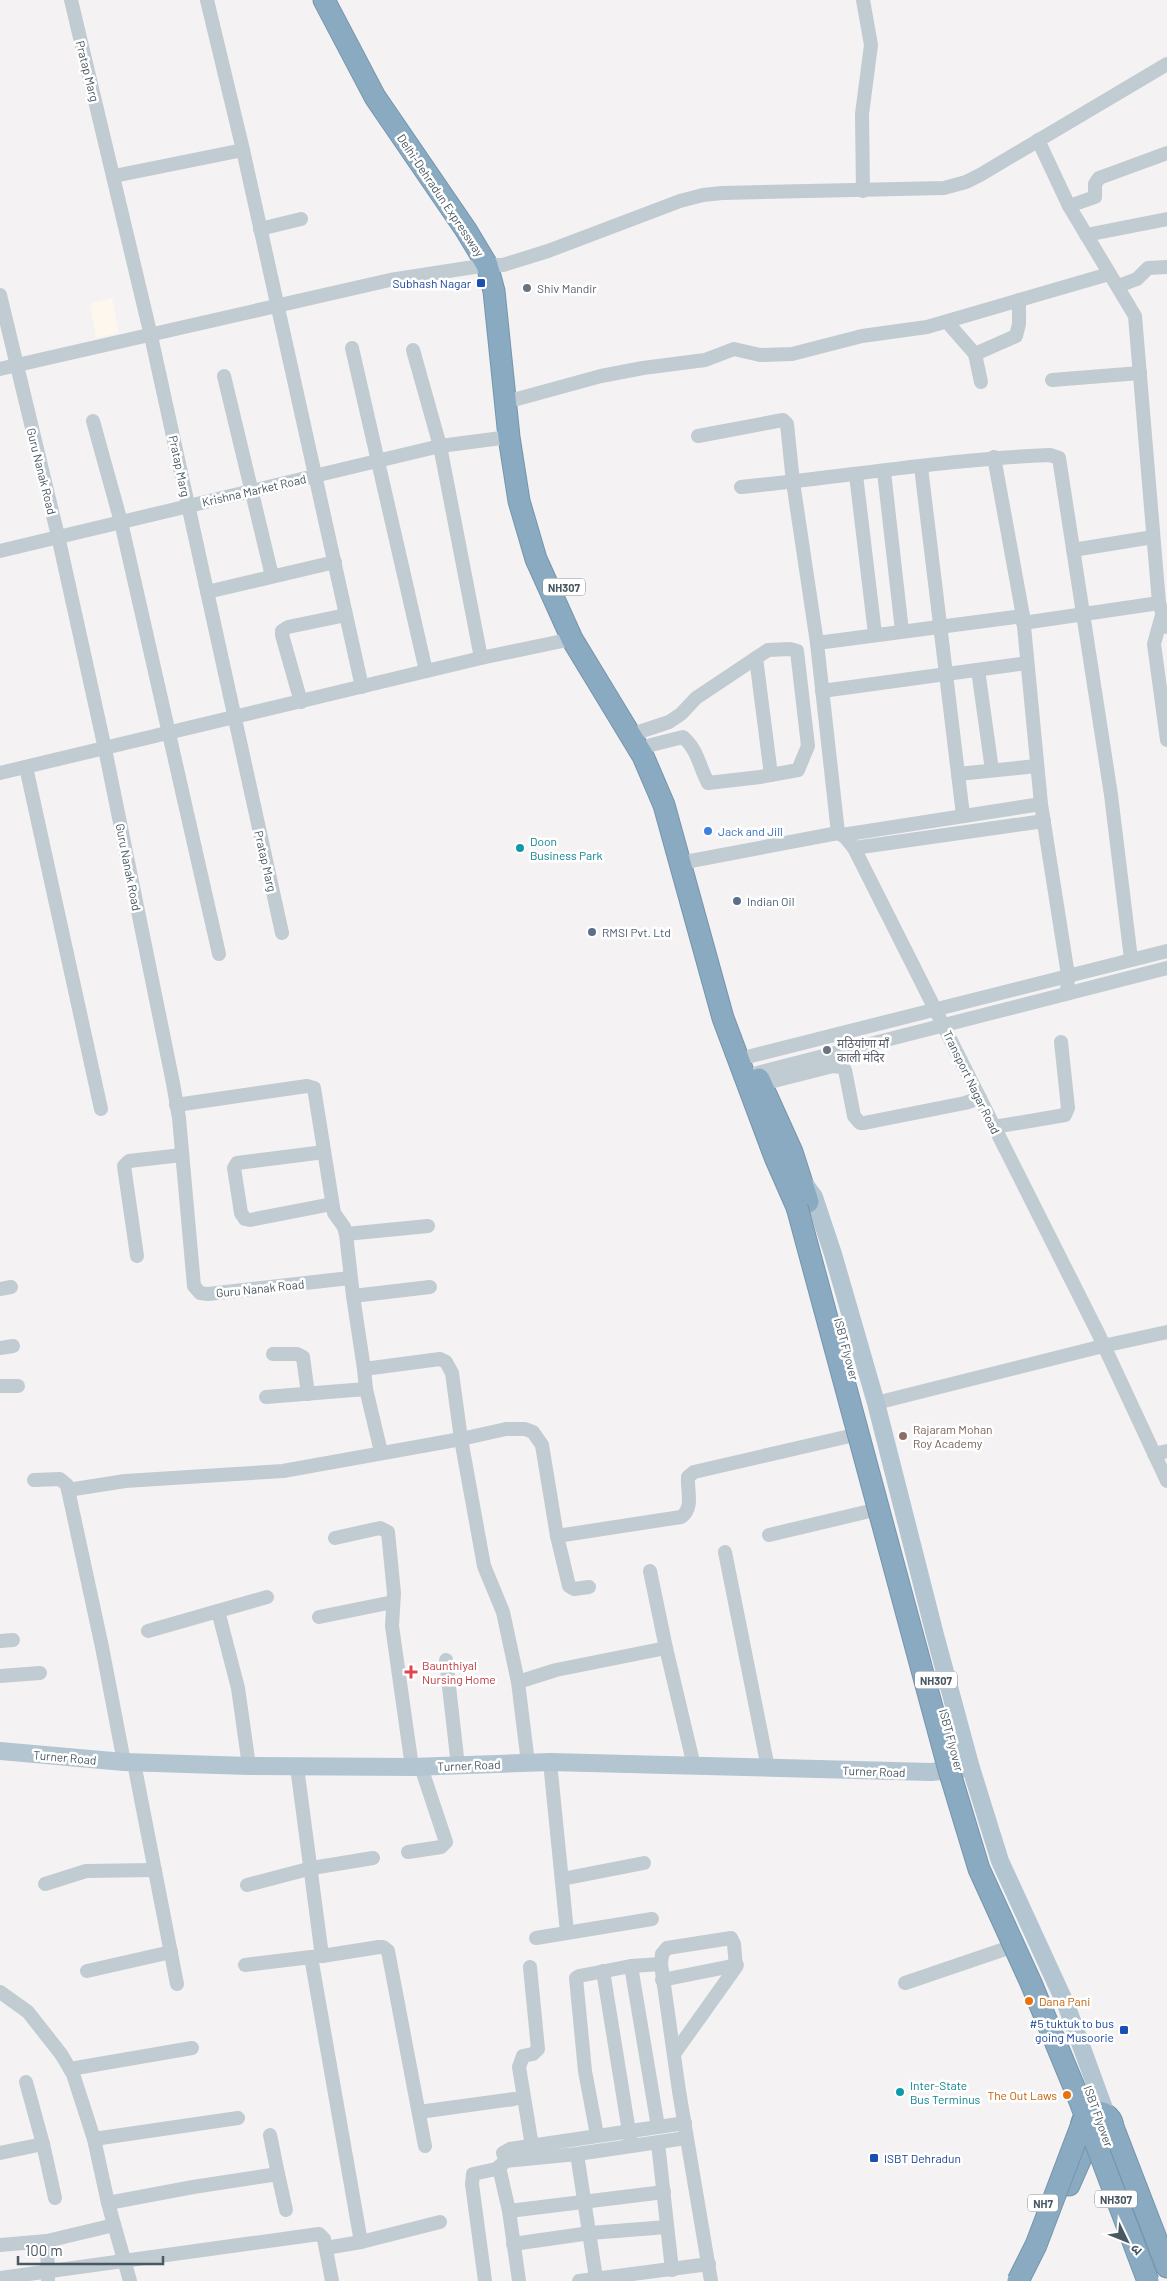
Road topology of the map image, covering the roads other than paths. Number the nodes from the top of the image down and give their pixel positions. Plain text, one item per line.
1 (71, 0) edge
2 (207, 0) edge
3 (324, 0) edge
4 (341, 0) edge
5 (863, 0) edge
6 (1167, 64) edge
7 (1038, 140) junction
8 (243, 150) junction
9 (1167, 153) edge
10 (114, 176) junction
11 (863, 191) junction
12 (1069, 206) junction
13 (301, 219) dead end
14 (1167, 219) edge
15 (260, 228) junction
16 (1086, 235) junction
17 (495, 265) junction
18 (1167, 267) edge
19 (1109, 274) junction
20 (1118, 286) junction
21 (0, 295) edge
22 (1019, 300) junction
23 (277, 305) junction
24 (947, 322) junction
25 (151, 336) junction
26 (352, 348) dead end
27 (413, 350) dead end
28 (975, 354) junction
29 (16, 365) junction
30 (0, 369) edge
31 (1140, 373) junction
32 (224, 376) dead end
33 (1052, 380) dead end
34 (981, 382) dead end
35 (517, 398) junction
36 (93, 421) dead end
37 (698, 436) dead end
38 (509, 437) junction
39 (440, 446) junction
40 (994, 457) junction
41 (377, 461) junction
42 (921, 467) junction
43 (884, 472) junction
44 (856, 475) junction
45 (316, 476) junction
46 (793, 482) junction
47 (742, 487) dead end
48 (251, 491) junction
49 (188, 506) junction
50 (120, 522) junction
51 (58, 536) junction
52 (1153, 537) junction
53 (1073, 550) junction
54 (0, 551) edge
55 (335, 562) junction
56 (272, 576) junction
57 (207, 592) junction
58 (346, 615) junction
59 (1163, 615) edge
60 (1084, 616) junction
61 (1023, 619) junction
62 (940, 628) junction
63 (902, 631) junction
64 (875, 634) junction
65 (572, 639) junction
66 (817, 643) junction
67 (481, 658) junction
68 (756, 658) junction
69 (1027, 663) junction
70 (978, 670) junction
71 (426, 671) junction
72 (946, 674) junction
73 (362, 687) junction
74 (822, 691) junction
75 (301, 702) junction
76 (681, 714) junction
77 (234, 718) junction
78 (170, 734) junction
79 (683, 737) junction
80 (647, 738) junction
81 (1167, 740) edge
82 (105, 749) junction
83 (1037, 766) junction
84 (26, 767) junction
85 (992, 770) junction
86 (0, 773) edge
87 (958, 774) junction
88 (771, 775) junction
89 (1041, 804) junction
90 (963, 815) junction
91 (1044, 821) junction
92 (840, 834) junction
93 (854, 848) junction
94 (686, 862) junction
95 (282, 933) dead end
96 (1167, 951) edge
97 (220, 954) dead end
98 (1131, 960) junction
99 (1167, 968) edge
100 (1068, 975) junction
101 (1068, 993) junction
102 (936, 1009) junction
103 (943, 1024) junction
104 (1061, 1042) dead end
105 (839, 1051) junction
106 (841, 1066) junction
107 (756, 1071) junction
108 (980, 1098) junction
109 (176, 1105) junction
110 (101, 1109) dead end
111 (994, 1127) junction
112 (324, 1152) junction
113 (182, 1155) junction
114 (793, 1180) junction
115 (332, 1204) junction
116 (802, 1205) junction
117 (428, 1226) dead end
118 (346, 1234) junction
119 (137, 1256) dead end
120 (350, 1278) junction
121 (430, 1287) dead end
122 (353, 1296) junction
123 (1167, 1332) edge
124 (1103, 1346) junction
125 (273, 1354) dead end
126 (364, 1369) junction
127 (0, 1386) edge
128 (18, 1386) dead end
129 (366, 1389) junction
130 (308, 1394) junction
131 (266, 1397) dead end
132 (876, 1403) junction
133 (850, 1436) junction
134 (461, 1439) junction
135 (381, 1452) junction
136 (1161, 1452) edge
137 (34, 1480) dead end
138 (1167, 1481) edge
139 (68, 1490) junction
140 (870, 1510) junction
141 (769, 1535) dead end
142 (557, 1536) junction
143 (335, 1538) dead end
144 (725, 1552) dead end
145 (650, 1571) dead end
146 (589, 1587) dead end
147 (267, 1597) dead end
148 (393, 1602) junction
149 (218, 1611) junction
150 (319, 1617) dead end
151 (148, 1631) dead end
152 (666, 1648) junction
153 (446, 1660) dead end
154 (40, 1673) dead end
155 (0, 1676) edge
156 (518, 1682) junction
157 (0, 1752) edge
158 (129, 1762) junction
159 (550, 1762) junction
160 (528, 1763) junction
161 (249, 1766) junction
162 (297, 1766) junction
163 (458, 1766) junction
164 (694, 1766) junction
165 (416, 1767) junction
166 (768, 1768) junction
167 (972, 1768) junction
168 (939, 1771) junction
169 (408, 1852) dead end
170 (373, 1858) dead end
171 (644, 1863) dead end
172 (312, 1868) junction
173 (155, 1870) junction
174 (562, 1879) junction
175 (45, 1884) dead end
176 (248, 1885) dead end
177 (652, 1918) dead end
178 (567, 1932) junction
179 (536, 1938) dead end
180 (1005, 1949) junction
181 (171, 1952) junction
182 (317, 1957) junction
183 (661, 1964) junction
184 (245, 1965) dead end
185 (737, 1965) junction
186 (631, 1966) junction
187 (530, 1967) dead end
188 (87, 1971) dead end
189 (603, 1971) junction
190 (662, 1980) junction
191 (905, 1983) dead end
192 (177, 1984) dead end
193 (0, 1992) edge
194 (192, 2048) dead end
195 (674, 2054) junction
196 (70, 2068) junction
197 (26, 2082) dead end
198 (514, 2099) dead end
199 (419, 2112) junction
200 (238, 2118) dead end
201 (685, 2123) junction
202 (658, 2127) junction
203 (1092, 2127) junction
204 (628, 2130) junction
205 (270, 2135) dead end
206 (597, 2135) junction
207 (686, 2138) junction
208 (94, 2139) junction
209 (565, 2140) junction
210 (658, 2143) junction
211 (43, 2144) junction
212 (424, 2146) dead end
213 (532, 2146) junction
214 (631, 2146) junction
215 (0, 2153) edge
216 (573, 2154) junction
217 (502, 2164) junction
218 (278, 2174) junction
219 (664, 2192) junction
220 (54, 2198) dead end
221 (108, 2202) junction
222 (585, 2202) junction
223 (286, 2210) dead end
224 (509, 2210) junction
225 (440, 2222) dead end
226 (114, 2225) junction
227 (667, 2227) junction
228 (590, 2233) junction
229 (47, 2241) junction
230 (361, 2242) junction
231 (513, 2244) junction
232 (0, 2245) edge
233 (326, 2248) junction
234 (125, 2262) junction
235 (708, 2264) junction
236 (1167, 2267) edge
237 (672, 2270) junction
238 (48, 2277) edge
239 (0, 2278) edge
240 (596, 2278) junction
241 (1028, 2280) edge
242 (130, 2281) edge
243 (332, 2281) edge
244 (485, 2281) edge
245 (519, 2281) edge
246 (579, 2281) edge
247 (711, 2281) edge
248 (1008, 2281) edge
249 (1140, 2281) edge
250 (1148, 2281) edge
251 (1160, 2281) edge

1 - 10 street, Pratap Marg
2 - 8 street
3 - 17 highway, Delhi-Dehradun Expressway / NH307
4 - 17 highway, NH307
5 - 11 street
6 - 7 street
7 - 11 street
7 - 12 street
8 - 10 street
8 - 15 street
9 - 12 street
10 - 25 street, Pratap Marg
11 - 17 street
12 - 16 street
13 - 15 street
14 - 16 street
15 - 23 street
16 - 19 street
17 - 23 street
17 - 35 highway, NH307
17 - 38 highway, Delhi-Dehradun Expressway / NH307
18 - 20 street
19 - 20 street
19 - 22 street
20 - 31 street
21 - 29 street, Guru Nanak Road
22 - 24 street
22 - 28 street
23 - 25 street
23 - 45 street
24 - 28 street
24 - 35 street
25 - 29 street
25 - 49 street, Pratap Marg
26 - 41 street
27 - 39 street
28 - 34 street
29 - 30 street
29 - 51 street, Guru Nanak Road
31 - 33 street
31 - 52 street
32 - 48 street
35 - 80 highway, NH307
36 - 50 street
37 - 46 street
38 - 39 street, Krishna Market Road
38 - 65 highway, NH307
39 - 41 street, Krishna Market Road
39 - 67 street
40 - 42 street
40 - 53 street
40 - 61 street
41 - 45 street, Krishna Market Road
41 - 71 street
42 - 43 street
42 - 62 street
43 - 44 street
43 - 63 street
44 - 46 street
44 - 64 street
45 - 48 street, Krishna Market Road
45 - 55 street
46 - 47 street
46 - 66 street
48 - 49 street, Krishna Market Road
48 - 56 street
49 - 50 street, Krishna Market Road
49 - 57 street, Pratap Marg
50 - 51 street, Krishna Market Road
50 - 78 street
51 - 54 street, Krishna Market Road
51 - 82 street, Guru Nanak Road
52 - 53 street
52 - 59 street
53 - 60 street
55 - 56 street
55 - 58 street
56 - 57 street
57 - 77 street, Pratap Marg
58 - 73 street
58 - 75 street
59 - 60 street
59 - 81 street
60 - 61 street
60 - 98 street
61 - 62 street
61 - 69 street
62 - 63 street
62 - 72 street
63 - 64 street
64 - 66 street
65 - 67 street
65 - 94 highway, NH307
66 - 74 street
67 - 71 street
68 - 76 street
68 - 88 street
68 - 88 street
69 - 70 street
69 - 83 street
70 - 72 street
70 - 85 street
71 - 73 street
72 - 74 street
72 - 87 street
73 - 75 street
74 - 92 street
75 - 77 street
76 - 79 street
76 - 80 street
77 - 78 street
77 - 95 street, Pratap Marg
78 - 82 street
78 - 97 street
79 - 80 street
79 - 88 street
80 - 94 highway, NH307
82 - 84 street
82 - 109 street, Guru Nanak Road
83 - 85 street
83 - 89 street
84 - 86 street
84 - 110 street
85 - 87 street
87 - 90 street
89 - 90 street
89 - 91 street
90 - 92 street
91 - 93 street
91 - 100 street
92 - 93 street, Transport Nagar Road
92 - 94 street
93 - 102 street, Transport Nagar Road
94 - 107 highway, NH307
94 - 114 highway, NH307
96 - 98 street
98 - 100 street
99 - 101 street
100 - 101 street
100 - 102 street
101 - 103 street
102 - 103 street, Transport Nagar Road
102 - 107 street
103 - 105 street
103 - 108 street, Transport Nagar Road
104 - 111 street
105 - 106 street
105 - 107 street
106 - 107 street
106 - 108 street
107 - 114 highway, NH307
108 - 111 street, Transport Nagar Road
109 - 112 street
109 - 113 street, Guru Nanak Road
111 - 124 street, Transport Nagar Road
112 - 115 street
112 - 115 street
113 - 119 street
113 - 120 street, Guru Nanak Road
114 - 116 highway, ISBT Flyover / NH307
114 - 132 main road
114 - 133 main road
115 - 118 street
116 - 203 highway, ISBT Flyover / NH307, bridge
116 - 251 highway, ISBT Flyover / NH307
117 - 118 street
118 - 120 street
120 - 122 street
121 - 122 street
122 - 126 street
123 - 124 street
124 - 132 street
124 - 136 street, Transport Nagar Road
125 - 130 street
126 - 129 street
126 - 134 street
127 - 128 street
129 - 130 street
129 - 135 street
130 - 131 street
132 - 167 main road
133 - 140 main road
133 - 142 street
134 - 135 street
134 - 142 street
134 - 156 street
135 - 139 street
136 - 138 street, Transport Nagar Road
137 - 139 street
139 - 158 street
140 - 141 street
140 - 168 main road
142 - 146 street
143 - 148 street
144 - 166 street
145 - 152 street
147 - 149 street
148 - 150 street
148 - 165 street
149 - 151 street
149 - 161 street
152 - 156 street
152 - 164 street
153 - 163 street
154 - 155 street
156 - 160 street
157 - 158 main road, Turner Road
158 - 161 main road, Turner Road
158 - 173 street
159 - 160 main road, Turner Road
159 - 164 main road, Turner Road
159 - 174 street
160 - 163 main road, Turner Road
161 - 162 main road, Turner Road
162 - 165 main road, Turner Road
162 - 172 street
163 - 165 main road, Turner Road
164 - 166 main road, Turner Road
165 - 169 street
166 - 168 main road, Turner Road
167 - 168 main road, Turner Road
167 - 203 main road
168 - 180 main road
170 - 172 street
171 - 174 street
172 - 176 street
172 - 182 street
173 - 175 street
173 - 181 street
174 - 178 street
177 - 178 street
178 - 179 street
180 - 191 street
180 - 203 main road
181 - 188 street
181 - 192 street
182 - 184 street
182 - 199 street
182 - 230 street
183 - 185 street
183 - 186 street
183 - 190 street
185 - 190 street
185 - 195 street
186 - 189 street
186 - 202 street
187 - 213 street
189 - 204 street
189 - 206 street
190 - 195 street
193 - 196 street
194 - 196 street
195 - 201 street
196 - 208 street
197 - 211 street
198 - 199 street
199 - 212 street
200 - 208 street
201 - 202 street
201 - 207 street
202 - 204 street
203 - 236 highway
203 - 241 highway, bridge
203 - 248 highway, NH7
203 - 249 highway
203 - 250 highway, ISBT Flyover / NH307, bridge
204 - 206 street
204 - 214 street
205 - 218 street
206 - 209 street
207 - 210 street
207 - 235 street
208 - 221 street
209 - 213 street
209 - 216 street
210 - 214 street
210 - 219 street
211 - 215 street
211 - 220 street
213 - 217 street
214 - 216 street
216 - 217 street
216 - 222 street
217 - 224 street
217 - 244 street
218 - 221 street
218 - 223 street
219 - 222 street
219 - 227 street
221 - 226 street
222 - 224 street
222 - 228 street
224 - 231 street
225 - 230 street
226 - 229 street
226 - 234 street
227 - 228 street
227 - 237 street
228 - 231 street
228 - 240 street
229 - 232 street
229 - 238 street
230 - 233 street
231 - 245 street
233 - 234 street
233 - 243 street
234 - 238 street
234 - 242 street
235 - 237 street
235 - 247 street
237 - 240 street
238 - 239 street
240 - 246 street

